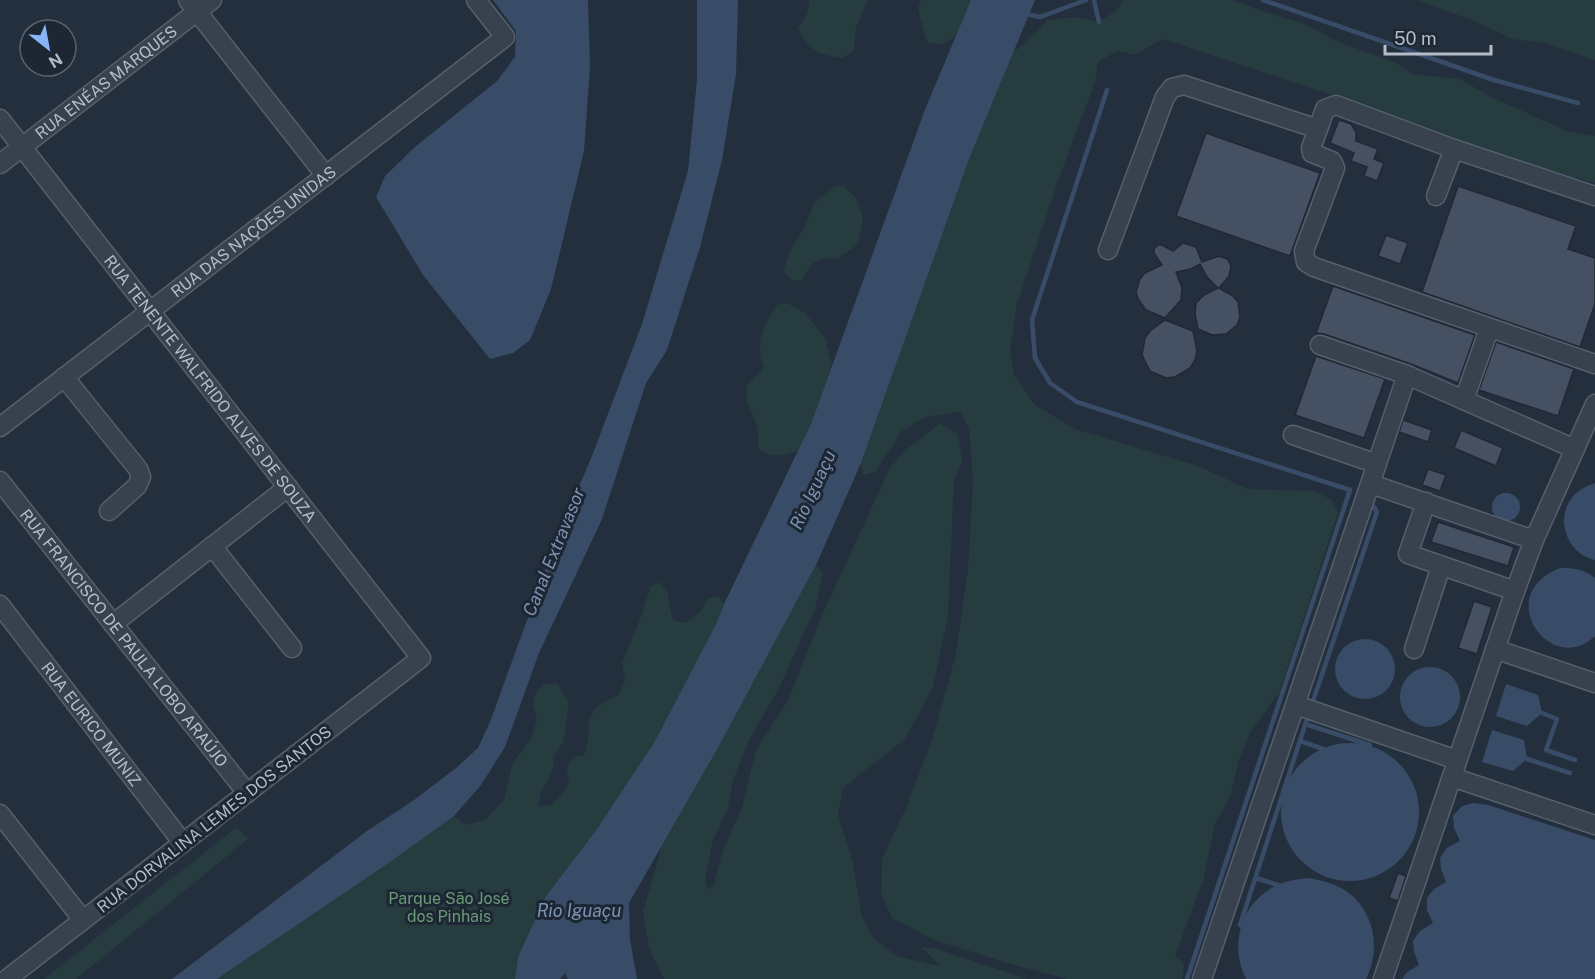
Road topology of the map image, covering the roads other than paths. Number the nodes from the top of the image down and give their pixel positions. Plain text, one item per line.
1 (212, 0) edge
2 (476, 0) edge
3 (192, 6) edge
4 (0, 119) edge
5 (1318, 129) junction
6 (21, 148) junction
7 (1454, 149) junction
8 (0, 164) edge
9 (326, 176) junction
10 (1436, 196) dead end
11 (1595, 196) edge
12 (1108, 250) dead end
13 (150, 312) junction
14 (1488, 329) junction
15 (1320, 345) dead end
16 (1595, 364) edge
17 (1407, 375) junction
18 (64, 377) junction
19 (1464, 400) junction
20 (1595, 404) edge
21 (0, 427) edge
22 (1293, 435) dead end
23 (1575, 448) junction
24 (1377, 464) junction
25 (0, 481) edge
26 (1371, 484) junction
27 (288, 488) junction
28 (1426, 502) junction
29 (109, 511) dead end
30 (1534, 540) junction
31 (212, 546) junction
32 (1441, 566) junction
33 (1515, 591) junction
34 (0, 604) edge
35 (113, 624) junction
36 (292, 648) dead end
37 (1413, 649) dead end
38 (1495, 649) junction
39 (421, 658) joint
40 (1595, 683) edge
41 (1296, 705) junction
42 (1455, 768) junction
43 (247, 793) junction
44 (0, 814) edge
45 (1595, 825) edge
46 (183, 843) junction
47 (83, 920) junction
48 (8, 979) edge
49 (1202, 979) edge
50 (1383, 979) edge

1 - 3 street, RUA ENÉAS MARQUES
2 - 9 street, RUA DAS NAÇÕES UNIDAS
3 - 6 street, RUA ENÉAS MARQUES
3 - 9 street
4 - 6 street, RUA TENENTE WALFRIDO ALVES DE SOUZA
5 - 7 street
5 - 12 street
5 - 14 street
6 - 8 street, RUA ENÉAS MARQUES
6 - 13 street, RUA TENENTE WALFRIDO ALVES DE SOUZA
7 - 10 street
7 - 11 street
9 - 13 street, RUA DAS NAÇÕES UNIDAS
13 - 18 street, RUA DAS NAÇÕES UNIDAS
13 - 27 street, RUA TENENTE WALFRIDO ALVES DE SOUZA
14 - 16 street
14 - 19 street
15 - 17 street
17 - 19 street
17 - 24 street
18 - 21 street, RUA DAS NAÇÕES UNIDAS
18 - 29 street
19 - 23 street
20 - 23 street
22 - 24 street
23 - 30 street
24 - 26 street
25 - 35 street, RUA FRANCISCO DE PAULA LOBO ARAÚJO
26 - 28 street
26 - 41 street
27 - 31 street
27 - 39 street, RUA TENENTE WALFRIDO ALVES DE SOUZA
28 - 30 street
28 - 32 street
30 - 33 street
31 - 35 street
31 - 36 street
32 - 33 street
32 - 37 street
33 - 38 street
34 - 46 street, RUA EURICO MUNIZ
35 - 43 street, RUA FRANCISCO DE PAULA LOBO ARAÚJO
38 - 40 street
38 - 42 street
39 - 43 street, RUA DORVALINA LEMES DOS SANTOS
41 - 42 street
41 - 49 street
42 - 45 street
42 - 50 street
43 - 46 street, RUA DORVALINA LEMES DOS SANTOS
44 - 47 street
46 - 47 street, RUA DORVALINA LEMES DOS SANTOS
47 - 48 street, RUA DORVALINA LEMES DOS SANTOS

